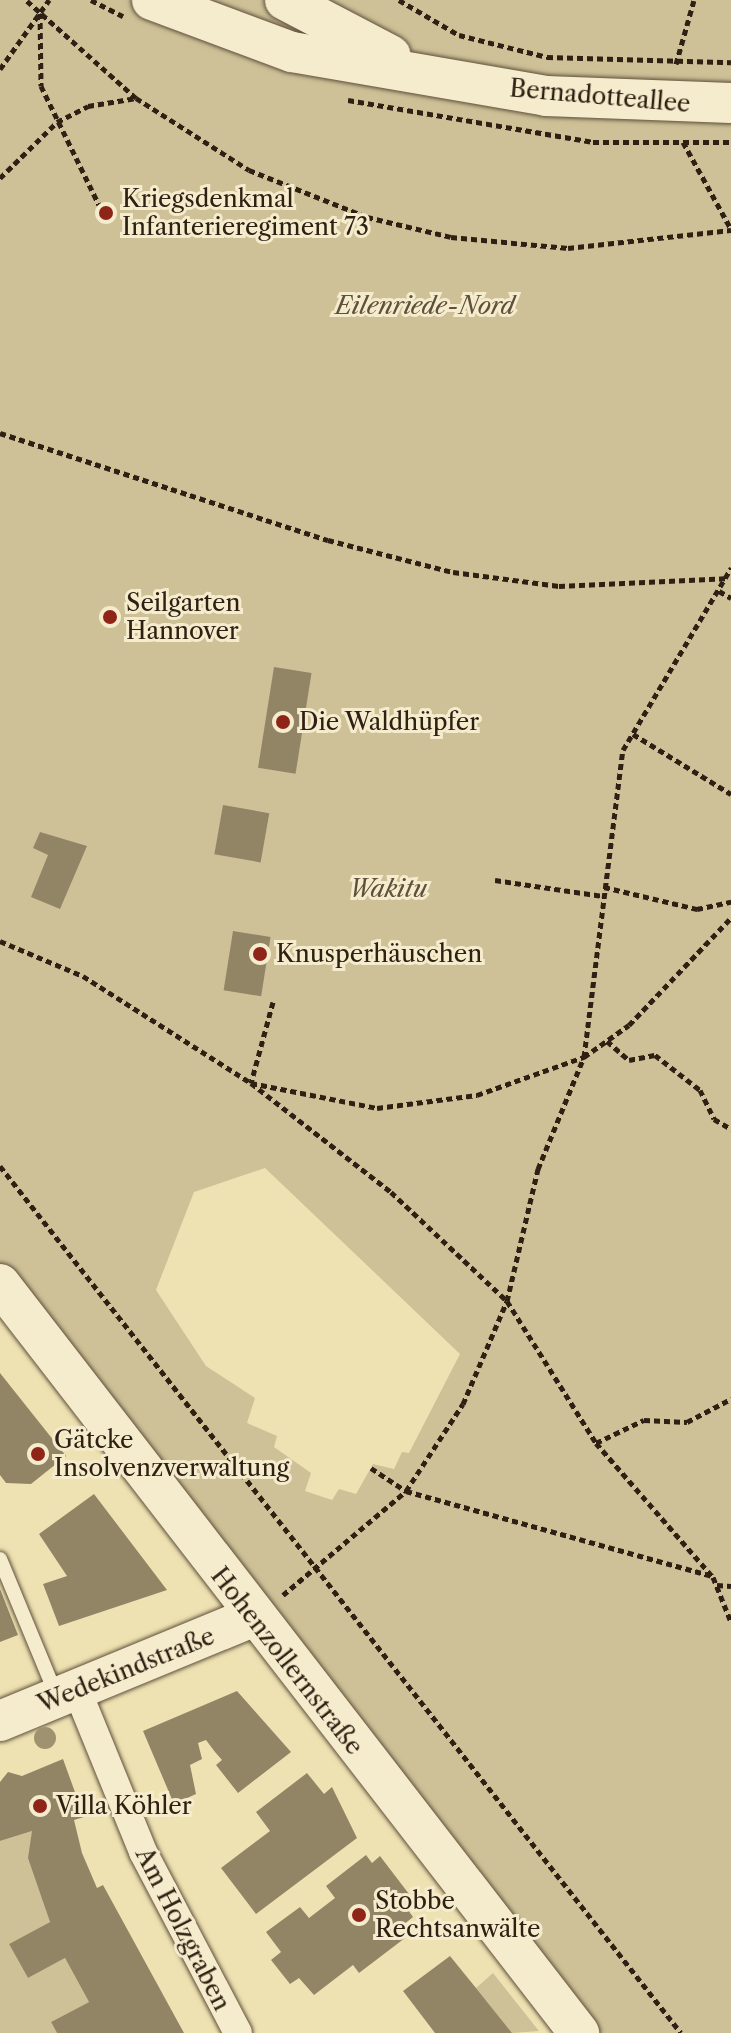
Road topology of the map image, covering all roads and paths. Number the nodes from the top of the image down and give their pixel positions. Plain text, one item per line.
1 (26, 0) edge
2 (49, 0) edge
3 (152, 0) edge
4 (399, 0) edge
5 (694, 0) edge
6 (295, 6) edge
7 (39, 12) junction
8 (292, 52) junction
9 (676, 62) junction
10 (731, 62) edge
11 (0, 69) edge
12 (422, 70) junction
13 (136, 98) junction
14 (731, 103) edge
15 (678, 105) junction
16 (57, 122) junction
17 (688, 156) dead end
18 (0, 178) edge
19 (99, 205) dead end
20 (731, 230) edge
21 (0, 433) edge
22 (731, 568) edge
23 (729, 577) edge
24 (719, 591) junction
25 (731, 598) edge
26 (633, 734) junction
27 (731, 794) edge
28 (495, 880) dead end
29 (604, 887) junction
30 (603, 896) junction
31 (731, 902) edge
32 (731, 918) edge
33 (0, 941) edge
34 (273, 1002) dead end
35 (607, 1041) junction
36 (584, 1057) junction
37 (251, 1083) junction
38 (731, 1129) edge
39 (0, 1166) edge
40 (0, 1284) edge
41 (507, 1301) junction
42 (731, 1399) edge
43 (596, 1443) junction
44 (371, 1468) dead end
45 (406, 1491) junction
46 (0, 1559) edge
47 (319, 1570) junction
48 (713, 1577) junction
49 (717, 1585) junction
50 (731, 1586) edge
51 (252, 1617) junction
52 (731, 1622) edge
53 (68, 1694) junction
54 (0, 1721) edge
55 (238, 2033) edge
56 (579, 2033) edge
57 (681, 2033) edge

1 - 7 path
2 - 7 path
3 - 8 street, Bernadotteallee
4 - 9 path
5 - 9 path
6 - 8 street
6 - 12 street, Bernadotteallee
7 - 11 path
7 - 13 path
7 - 16 path
8 - 12 street, Bernadotteallee
9 - 10 path
9 - 15 path
12 - 15 street, Bernadotteallee
13 - 16 path
13 - 20 path
14 - 15 street, Bernadotteallee
16 - 18 path
16 - 19 path
17 - 20 path
21 - 23 path
22 - 23 path
23 - 24 path
24 - 25 path
24 - 26 path
26 - 27 path
26 - 29 path
28 - 30 path
29 - 30 path
29 - 31 path
30 - 36 path
32 - 35 path
33 - 37 path
34 - 37 path
35 - 36 path
35 - 38 path
36 - 37 path
36 - 41 path
37 - 41 path
39 - 47 path
40 - 51 street, Hohenzollernstraße
41 - 43 path
41 - 45 path
42 - 43 path
43 - 48 path
44 - 45 path
45 - 47 path
45 - 48 path
46 - 53 lane
47 - 57 path
48 - 49 path
49 - 50 path
49 - 52 path
51 - 53 street, Wedekindstraße
51 - 56 street, Hohenzollernstraße
53 - 54 street, Wedekindstraße
53 - 55 street, Am Holzgraben

